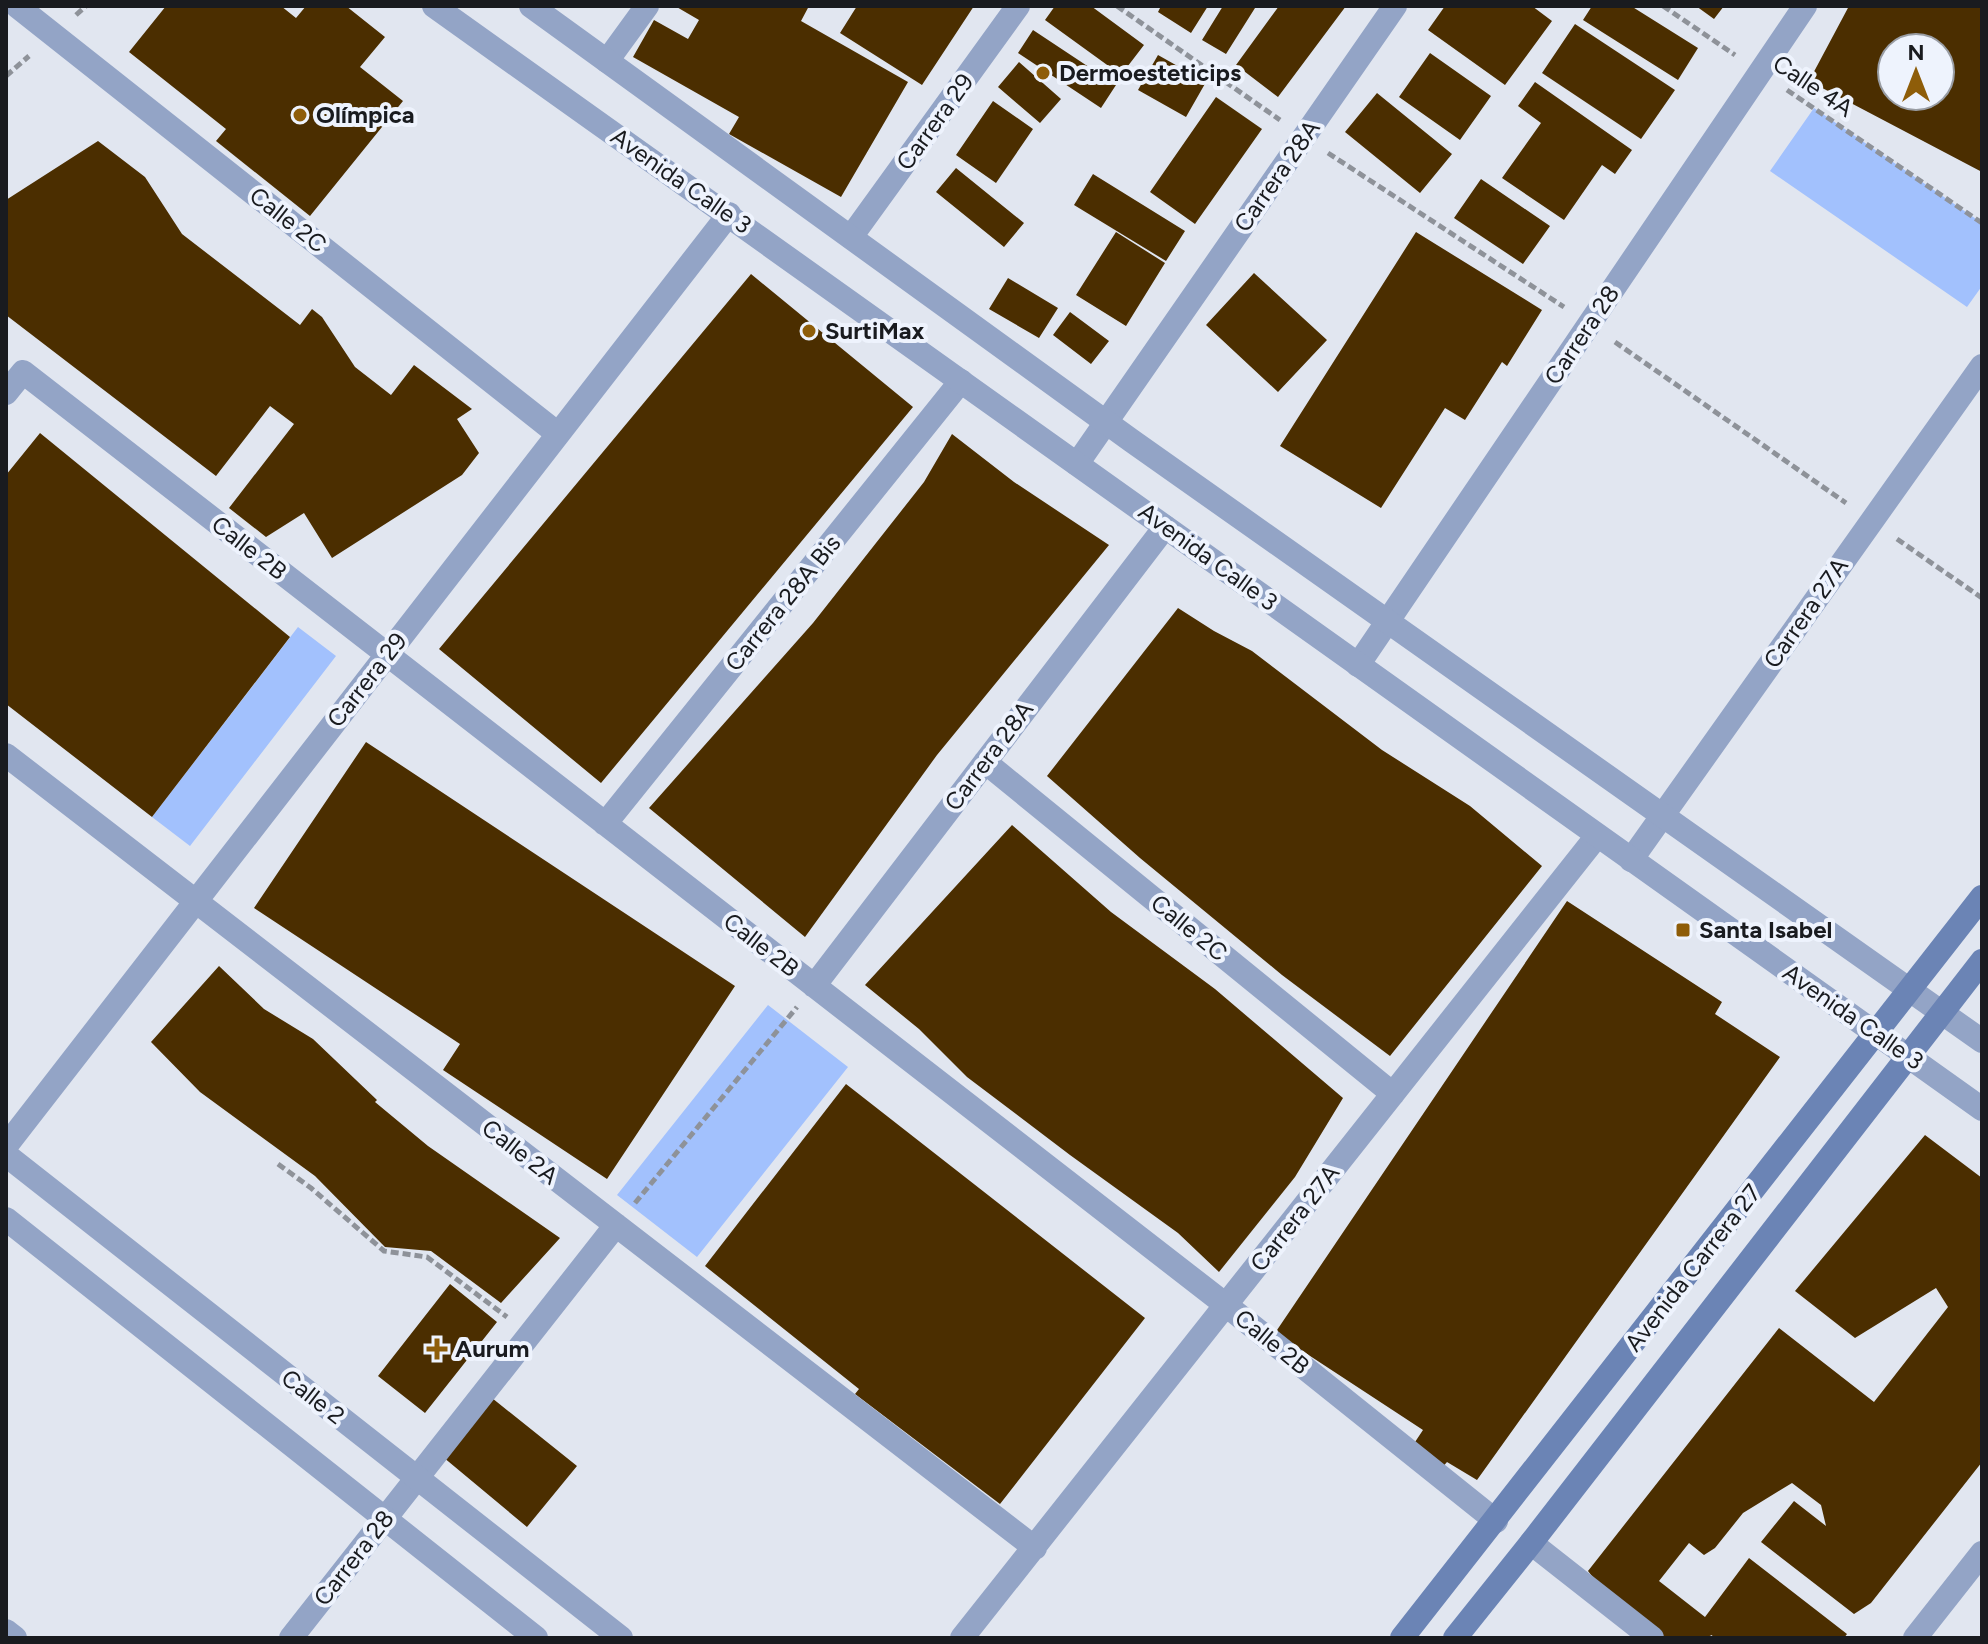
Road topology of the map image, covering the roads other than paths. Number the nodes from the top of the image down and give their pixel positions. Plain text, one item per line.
1 (17, 6) edge
2 (434, 6) edge
3 (531, 6) edge
4 (647, 6) edge
5 (1018, 6) edge
6 (1395, 6) edge
7 (1805, 6) edge
8 (607, 61) junction
9 (729, 214) junction
10 (851, 237) junction
11 (1982, 366) edge
12 (961, 381) junction
13 (6, 393) edge
14 (1106, 422) junction
15 (558, 434) junction
16 (1077, 464) junction
17 (1165, 527) junction
18 (1388, 621) junction
19 (387, 655) junction
20 (1358, 665) junction
21 (6, 755) edge
22 (985, 762) junction
23 (1662, 815) junction
24 (605, 824) junction
25 (1597, 836) junction
26 (1631, 860) junction
27 (1982, 897) edge
28 (196, 902) junction
29 (1982, 961) edge
30 (814, 986) junction
31 (1909, 990) junction
32 (1942, 1012) junction
33 (1876, 1033) junction
34 (1982, 1041) edge
35 (1908, 1056) junction
36 (1393, 1094) junction
37 (1982, 1109) edge
38 (6, 1146) edge
39 (6, 1155) edge
40 (6, 1219) edge
41 (616, 1225) junction
42 (1226, 1305) junction
43 (417, 1478) junction
44 (385, 1519) junction
45 (1496, 1521) junction
46 (1531, 1543) junction
47 (1035, 1548) junction
48 (1982, 1553) edge
49 (6, 1631) edge
50 (15, 1638) edge
51 (291, 1638) edge
52 (536, 1638) edge
53 (621, 1638) edge
54 (962, 1638) edge
55 (1402, 1638) edge
56 (1455, 1638) edge
57 (1652, 1638) edge
58 (1915, 1638) edge

1 - 15 street, Calle 2C
2 - 9 street, Avenida Calle 3
3 - 8 street, Avenida Calle 3
4 - 8 street
5 - 10 street, Carrera 29
6 - 14 street, Carrera 28A
7 - 18 street, Carrera 28
8 - 10 street, Avenida Calle 3
9 - 12 street, Avenida Calle 3
9 - 15 street, Carrera 29
10 - 14 street, Avenida Calle 3
11 - 23 street, Carrera 27A
12 - 16 street, Avenida Calle 3
12 - 24 street, Carrera 28A Bis
13 - 19 street, Calle 2B
14 - 16 street, Carrera 28A
14 - 18 street, Avenida Calle 3
15 - 19 street, Carrera 29
16 - 17 street, Avenida Calle 3
17 - 20 street, Avenida Calle 3
17 - 22 street, Carrera 28A
18 - 20 street, Carrera 28
18 - 23 street, Avenida Calle 3
19 - 24 street, Calle 2B
19 - 28 street, Carrera 29
20 - 25 street, Avenida Calle 3
21 - 28 street, Calle 2A
22 - 30 street, Carrera 28A
22 - 36 street, Calle 2C
23 - 26 street, Carrera 27A
23 - 31 street, Avenida Calle 3
24 - 30 street, Calle 2B
25 - 26 street, Avenida Calle 3
25 - 36 street, Carrera 27A
26 - 33 street, Avenida Calle 3
27 - 31 main road, Avenida Carrera 27
28 - 38 street, Carrera 29
28 - 41 street, Calle 2A
29 - 32 main road, Avenida Carrera 27
30 - 42 street, Calle 2B
31 - 32 street, Avenida Calle 3
31 - 33 main road, Avenida Carrera 27
32 - 34 street, Avenida Calle 3
32 - 35 main road, Avenida Carrera 27
33 - 35 street, Avenida Calle 3
33 - 45 main road, Avenida Carrera 27
35 - 37 street, Avenida Calle 3
35 - 46 main road, Avenida Carrera 27
36 - 42 street, Carrera 27A
39 - 43 street, Calle 2
40 - 44 street
41 - 43 street
41 - 47 street, Calle 2A
42 - 45 street, Calle 2B
42 - 47 street, Carrera 27A
43 - 44 street, Carrera 28
43 - 53 street, Calle 2
44 - 51 street, Carrera 28
44 - 52 street
45 - 55 main road, Avenida Carrera 27
46 - 56 main road, Avenida Carrera 27
46 - 57 street
47 - 54 street, Carrera 27A
48 - 58 street
49 - 50 street

